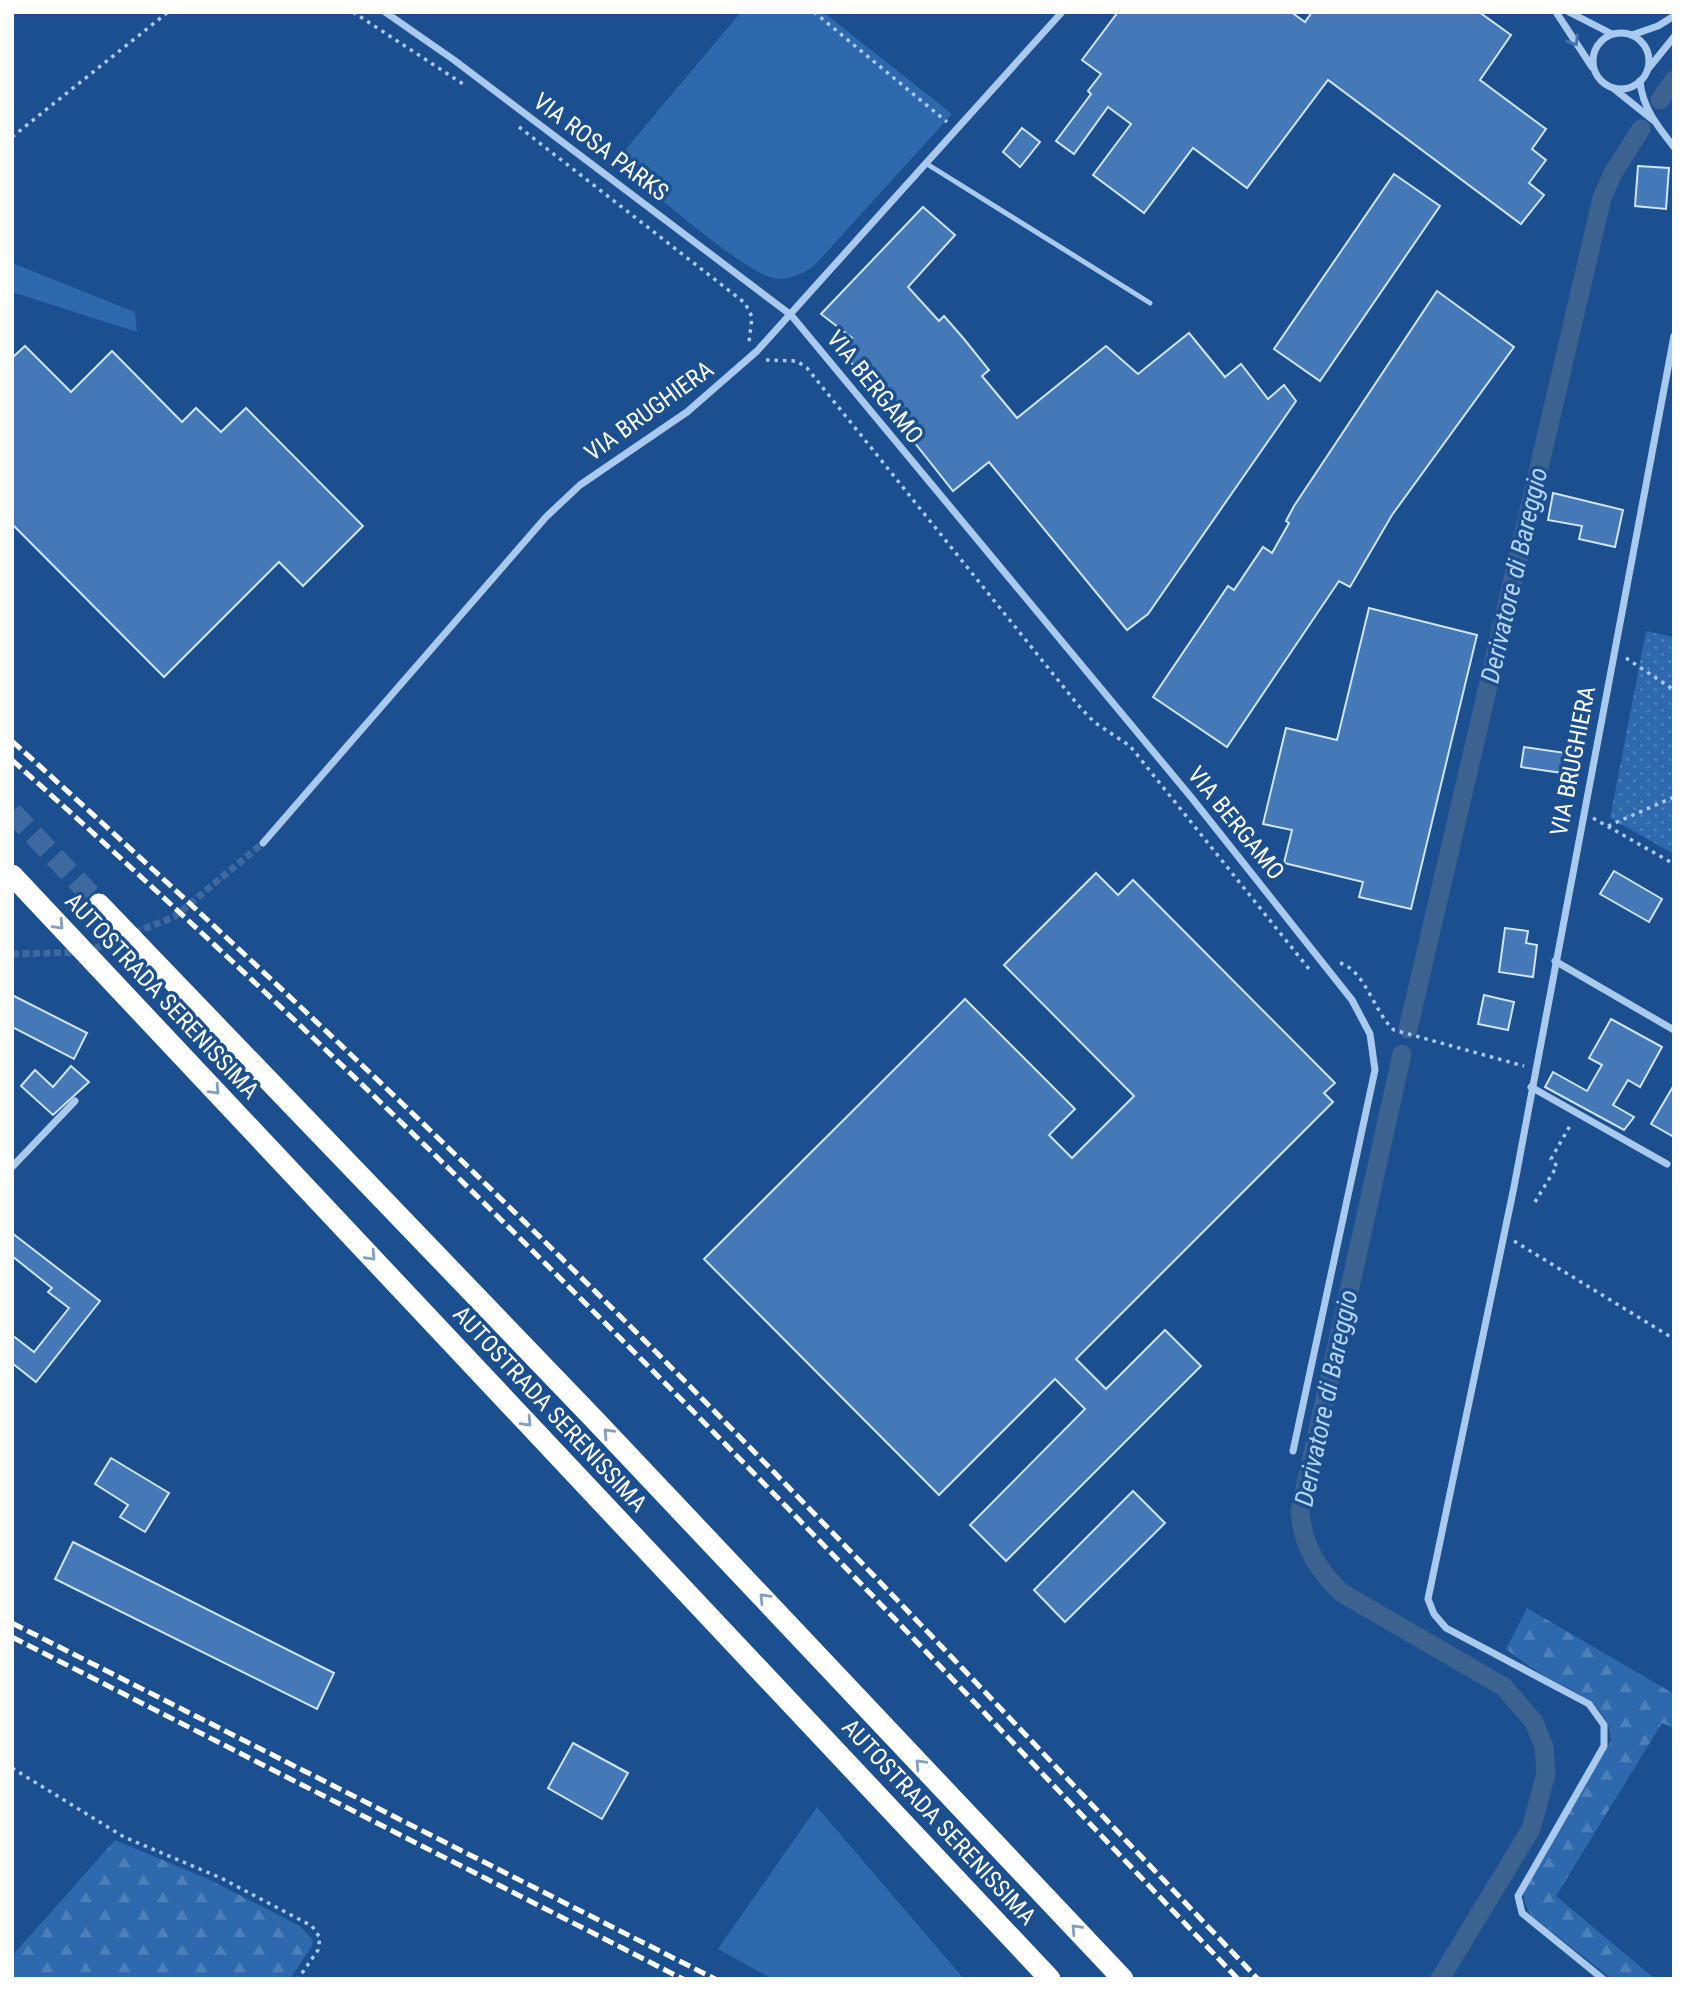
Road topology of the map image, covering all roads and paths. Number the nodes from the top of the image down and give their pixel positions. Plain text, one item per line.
1 (168, 12) edge
2 (353, 12) edge
3 (385, 12) edge
4 (814, 12) edge
5 (1062, 12) edge
6 (1556, 12) edge
7 (1569, 12) edge
8 (1674, 16) edge
9 (1612, 34) junction
10 (1632, 35) junction
11 (1674, 37) edge
12 (1594, 69) junction
13 (1647, 70) junction
14 (1640, 81) junction
15 (1613, 88) junction
16 (470, 89) dead end
17 (1654, 121) junction
18 (514, 124) dead end
19 (957, 130) junction
20 (12, 137) edge
21 (1674, 146) edge
22 (927, 164) junction
23 (1150, 303) dead end
24 (791, 315) junction
25 (751, 325) dead end
26 (1674, 336) edge
27 (1614, 649) junction
28 (1674, 690) edge
29 (1674, 797) edge
30 (1583, 812) junction
31 (1608, 826) junction
32 (263, 843) tunnel mouth
33 (1674, 864) edge
34 (12, 875) edge
35 (99, 904) tunnel mouth
36 (1555, 961) junction
37 (1674, 1030) edge
38 (1531, 1087) junction
39 (75, 1101) dead end
40 (1569, 1120) dead end
41 (1667, 1164) dead end
42 (12, 1167) edge
43 (1535, 1202) dead end
44 (1504, 1235) junction
45 (1674, 1339) edge
46 (1293, 1451) dead end
47 (12, 1768) edge
48 (298, 1979) edge
49 (1050, 1979) edge
50 (1123, 1979) edge
51 (1603, 1979) edge

1 - 20 path
2 - 16 path
3 - 24 street, VIA ROSA PARKS
4 - 19 path
5 - 19 street, VIA BRUGHIERA
6 -> 12 street
7 - 9 street
8 - 10 street
9 - 10 street
9 - 12 street
10 - 13 street
11 - 13 street
12 - 15 street
13 - 14 street
14 - 15 street
14 - 17 street
15 - 17 street
17 - 21 street
18 - 25 path
19 - 22 street, VIA BRUGHIERA
22 - 23 lane
22 - 24 street, VIA BRUGHIERA
24 - 32 street, VIA BRUGHIERA
24 - 46 street, VIA BERGAMO
26 - 27 street, VIA BRUGHIERA
27 - 28 path
27 - 30 street, VIA BRUGHIERA
29 - 31 path
30 - 31 path
30 - 36 street, VIA BRUGHIERA
31 - 33 path
34 -> 49 highway, AUTOSTRADA SERENISSIMA
50 -> 35 highway, AUTOSTRADA SERENISSIMA
36 - 37 street
36 - 38 street, VIA BRUGHIERA
38 - 41 street
38 - 44 street, VIA BRUGHIERA
39 - 42 street
40 - 43 path
44 - 45 path
44 - 51 street, VIA BRUGHIERA
47 - 48 path

